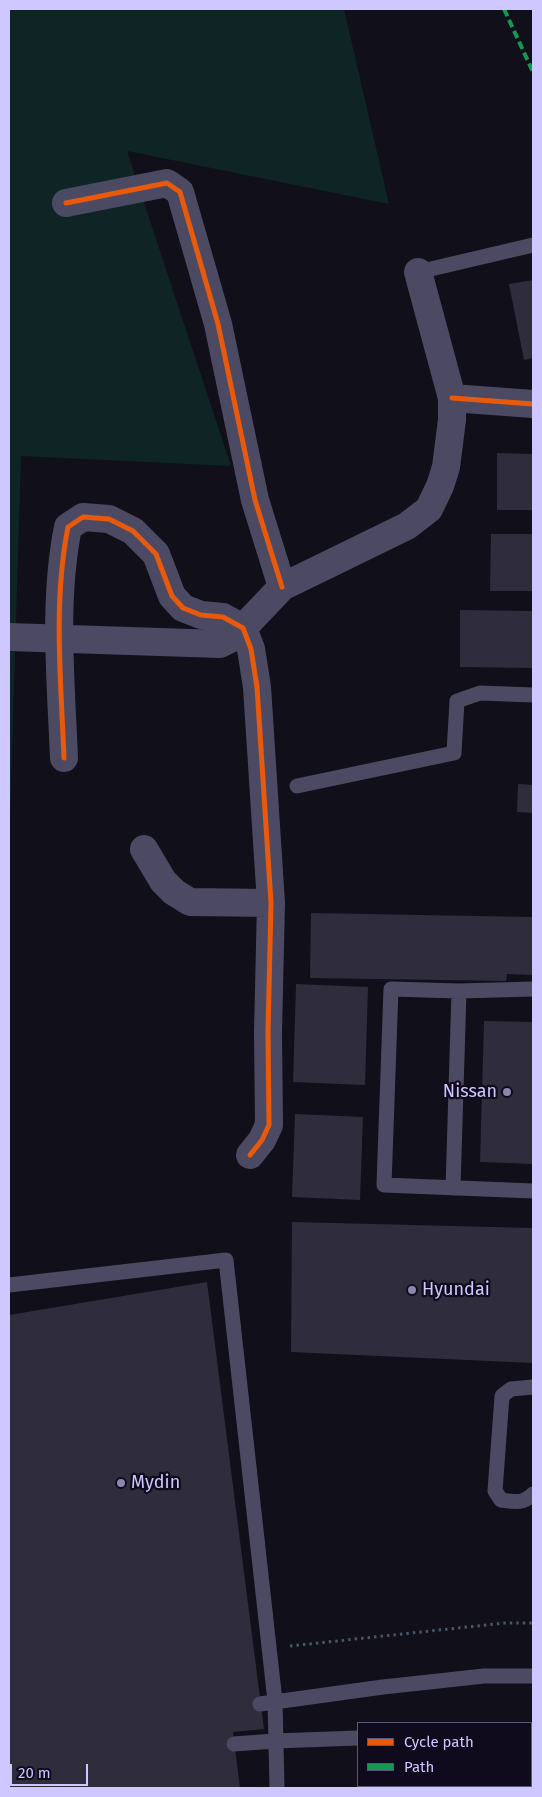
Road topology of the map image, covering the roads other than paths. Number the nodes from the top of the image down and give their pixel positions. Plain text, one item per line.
1 (66, 204) dead end
2 (533, 245) edge
3 (418, 272) joint
4 (452, 398) junction
5 (533, 404) edge
6 (282, 587) junction
7 (243, 628) junction
8 (9, 637) edge
9 (60, 639) junction
10 (533, 694) edge
11 (64, 758) dead end
12 (297, 786) dead end
13 (144, 849) dead end
14 (271, 903) junction
15 (533, 989) edge
16 (459, 992) junction
17 (250, 1155) dead end
18 (453, 1188) junction
19 (533, 1192) edge
20 (9, 1285) edge
21 (533, 1387) edge
22 (533, 1494) edge
23 (533, 1676) edge
24 (268, 1702) junction
25 (357, 1738) edge
26 (275, 1741) junction
27 (234, 1744) dead end
28 (277, 1788) edge

1 - 6 street
2 - 3 lane
3 - 4 street
4 - 5 street
4 - 6 street
6 - 7 street
7 - 9 street
7 - 9 street
7 - 14 street
8 - 9 street
9 - 11 street
10 - 12 lane
13 - 14 street
14 - 17 street
15 - 16 lane
16 - 18 lane
16 - 18 lane
18 - 19 lane
20 - 24 lane
21 - 22 lane
23 - 24 lane
24 - 26 lane
25 - 26 lane
26 - 27 lane
26 - 28 lane

